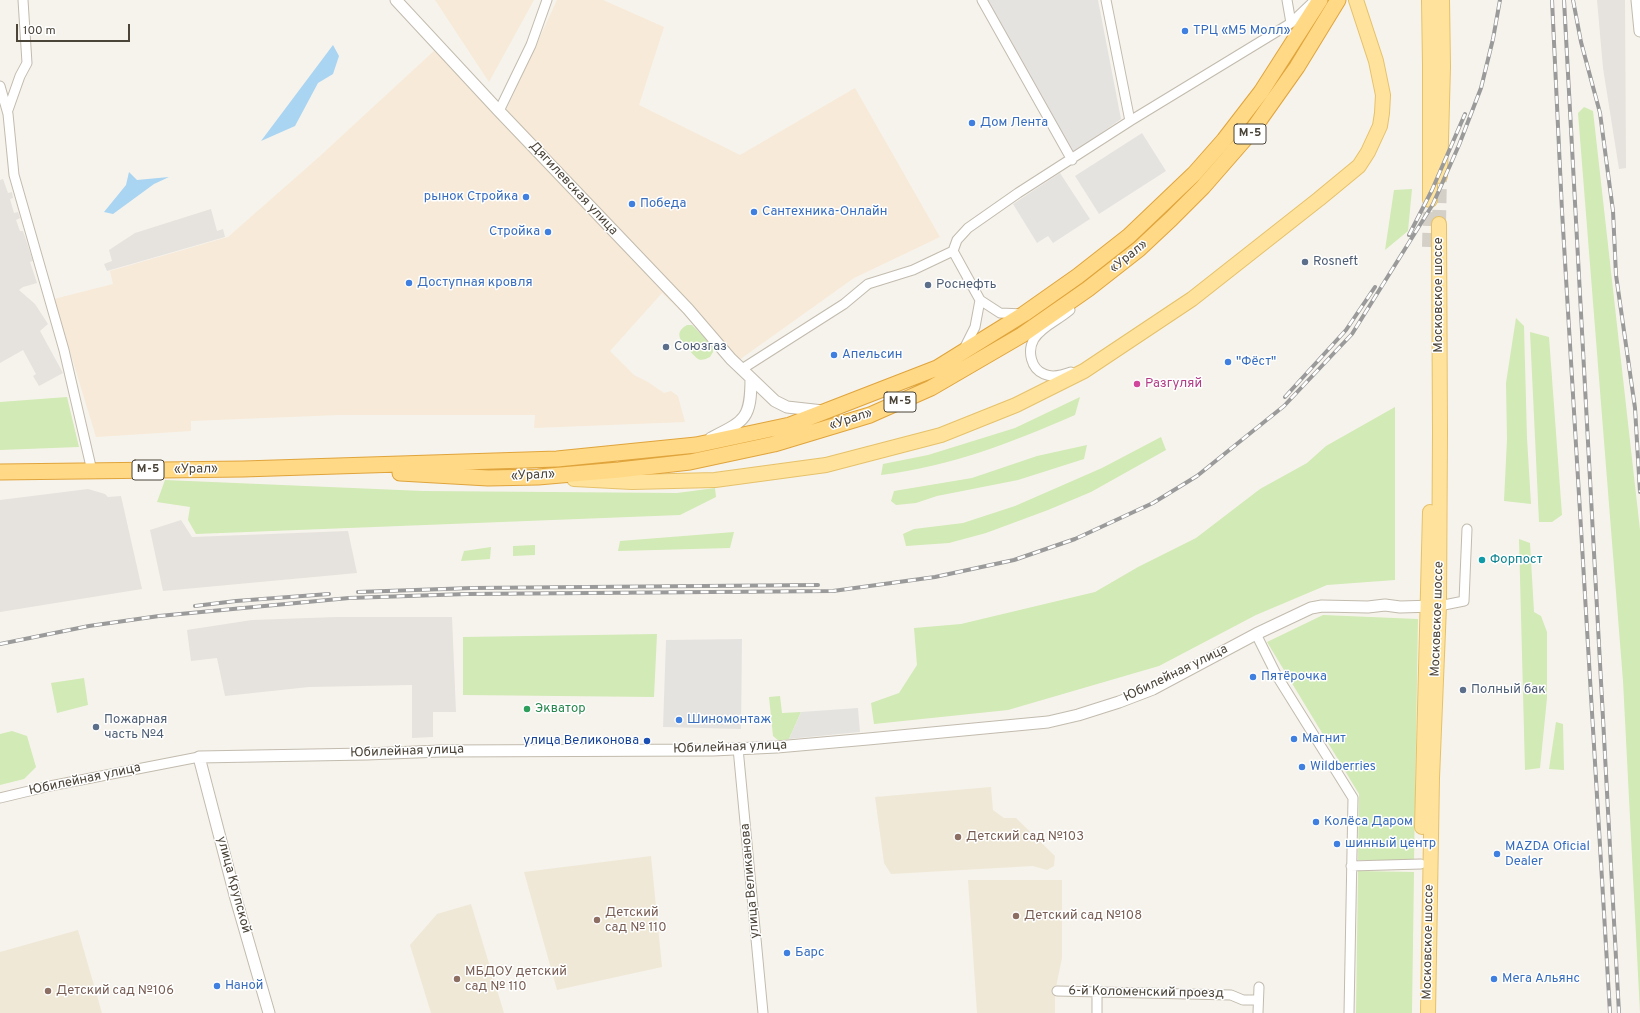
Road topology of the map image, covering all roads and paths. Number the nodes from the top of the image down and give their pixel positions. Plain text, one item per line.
1 (23, 0) edge
2 (396, 0) edge
3 (547, 0) edge
4 (982, 0) edge
5 (1106, 0) edge
6 (1287, 0) edge
7 (1314, 0) edge
8 (1320, 0) edge
9 (1338, 0) edge
10 (1356, 0) edge
11 (1428, 0) edge
12 (1442, 0) edge
13 (1637, 0) edge
14 (1291, 23) junction
15 (1640, 31) edge
16 (0, 86) edge
17 (8, 111) junction
18 (499, 111) junction
19 (1130, 121) junction
20 (1072, 160) junction
21 (1440, 176) tunnel mouth
22 (1430, 200) tunnel mouth
23 (1439, 224) tunnel mouth
24 (1429, 247) tunnel mouth
25 (953, 251) junction
26 (1088, 290) junction
27 (980, 300) junction
28 (1024, 314) junction
29 (963, 351) junction
30 (1096, 362) junction
31 (742, 369) junction
32 (750, 378) junction
33 (826, 412) junction
34 (696, 445) junction
35 (297, 467) junction
36 (92, 471) junction
37 (0, 472) edge
38 (538, 477) junction
39 (1468, 529) dead end
40 (1434, 606) junction
41 (1256, 634) junction
42 (738, 748) junction
43 (199, 757) junction
44 (0, 798) edge
45 (1421, 864) junction
46 (1351, 866) junction
47 (1259, 987) dead end
48 (1057, 991) dead end
49 (1097, 991) junction
50 (1258, 1000) junction
51 (269, 1013) edge
52 (763, 1013) edge
53 (1097, 1013) edge
54 (1258, 1013) edge
55 (1349, 1013) edge
56 (1418, 1013) edge
57 (1428, 1013) edge

1 - 17 street
2 - 18 street, Дягилевская улица
3 - 18 street
4 - 20 street
5 - 19 street
6 - 14 street
7 - 14 street
8 - 28 highway, «Урал» / М-5
9 - 26 highway, «Урал» / М-5
10 - 30 main road
11 - 22 main road
12 - 21 main road
13 - 15 street
14 - 19 street
16 - 17 street
17 - 36 street
18 - 31 street, Дягилевская улица
19 - 20 street
20 - 25 street
23 - 40 main road, Московское шоссе
24 - 40 main road, Московское шоссе
25 - 27 street
25 - 31 street
26 - 30 street
26 - 38 highway, «Урал» / М-5
27 - 28 street
27 - 29 street
28 - 29 highway, «Урал» / М-5
29 - 33 highway, «Урал» / М-5
30 - 38 main road
31 - 32 street, Дягилевская улица
32 - 33 street, Дягилевская улица
32 - 34 street
33 - 34 highway, «Урал» / М-5
34 - 35 highway, «Урал» / М-5
35 - 36 highway, «Урал» / М-5
35 - 38 highway, «Урал» / М-5
36 - 37 highway, «Урал» / М-5
39 - 40 street
40 - 41 street, Юбилейная улица
40 - 45 main road, Московское шоссе
40 - 57 main road, Московское шоссе
41 - 42 street, Юбилейная улица
41 - 46 street
42 - 43 street, Юбилейная улица
42 - 52 street, улица Великанова
43 - 44 street, Юбилейная улица
43 - 51 street, улица Крупской
45 - 46 street
45 - 56 main road, Московское шоссе
46 - 55 street
47 - 50 street
48 - 49 street, 6-й Коломенский проезд
49 - 50 street, 6-й Коломенский проезд
49 - 53 street
50 - 54 street

